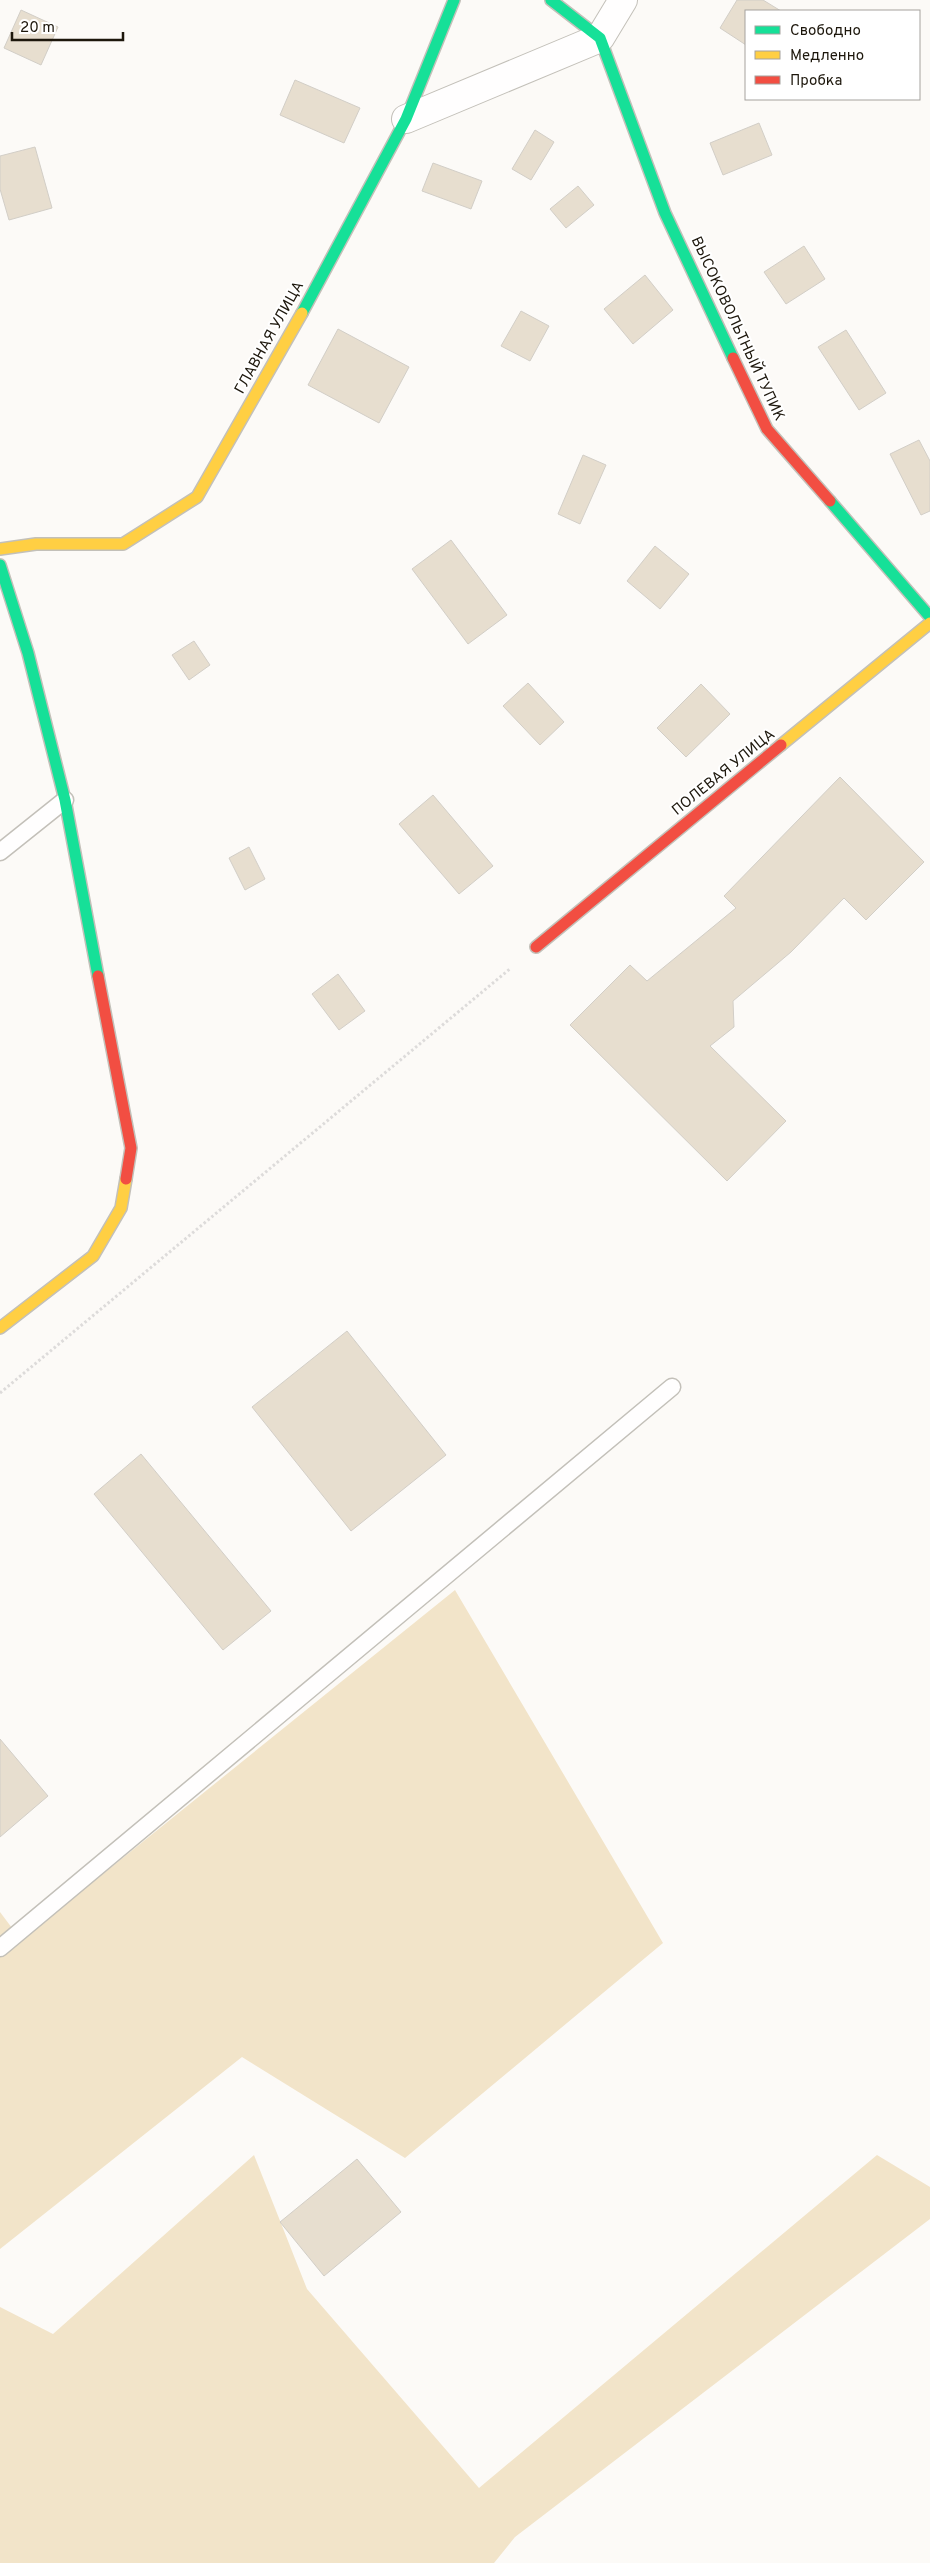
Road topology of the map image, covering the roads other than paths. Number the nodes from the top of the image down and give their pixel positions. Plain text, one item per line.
1 (454, 0) edge
2 (552, 0) edge
3 (623, 0) edge
4 (600, 38) junction
5 (406, 119) junction
6 (0, 549) edge
7 (0, 565) edge
8 (930, 617) edge
9 (930, 623) edge
10 (65, 800) junction
11 (0, 852) edge
12 (536, 947) road end
13 (0, 1328) edge
14 (672, 1387) dead end
15 (0, 1948) edge

1 - 5 street, ГЛАВНАЯ УЛИЦА
2 - 4 street
3 - 4 street
4 - 5 street
4 - 8 street, ВЫСОКОВОЛЬТНЫЙ ТУПИК
5 - 6 street, ГЛАВНАЯ УЛИЦА
7 - 10 street
9 - 12 street, ПОЛЕВАЯ УЛИЦА
10 - 11 lane
10 - 13 street
14 - 15 lane

